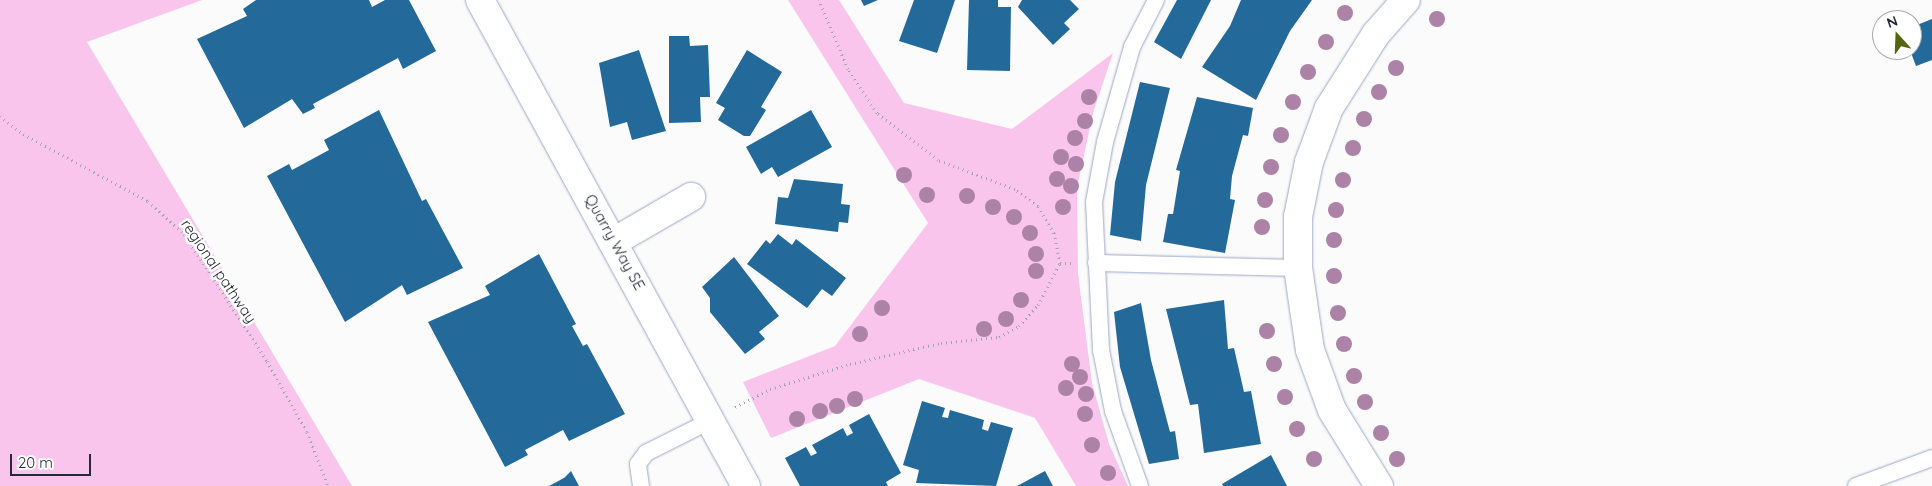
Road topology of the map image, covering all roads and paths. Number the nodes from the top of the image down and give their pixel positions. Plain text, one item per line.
1 (480, 0) edge
2 (819, 0) edge
3 (1156, 0) edge
4 (1406, 0) edge
5 (0, 116) edge
6 (691, 197) dead end
7 (615, 241) junction
8 (1096, 263) junction
9 (1298, 268) junction
10 (712, 420) junction
11 (1932, 458) edge
12 (328, 486) edge
13 (640, 486) edge
14 (746, 486) edge
15 (1140, 486) edge
16 (1379, 486) edge
17 (1856, 486) edge

1 - 7 street, Quarry Way SE
2 - 10 path
3 - 8 lane
4 - 9 street
5 - 12 path, regional pathway
6 - 7 street
7 - 10 street, Quarry Way SE
8 - 9 lane
8 - 15 lane
9 - 16 street
10 - 13 lane
10 - 14 street, Quarry Way SE
11 - 17 lane

